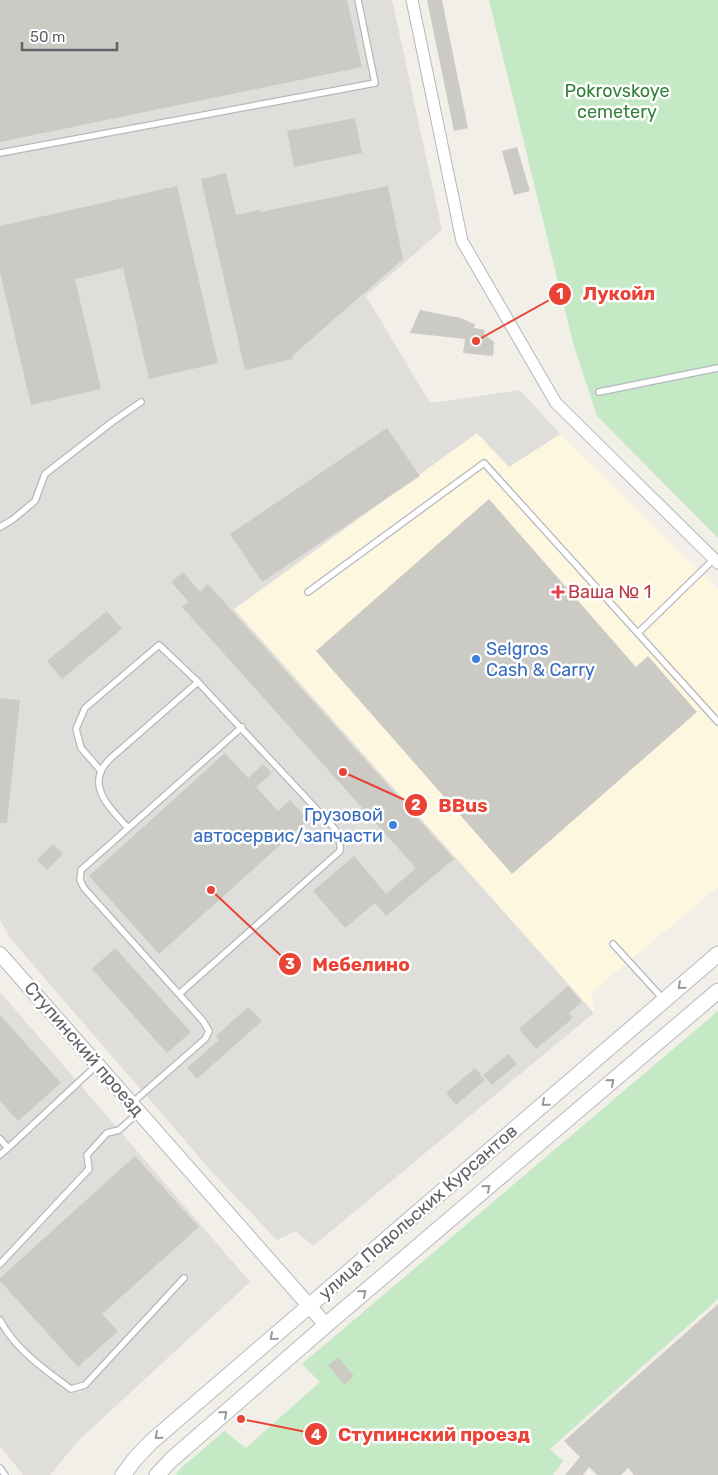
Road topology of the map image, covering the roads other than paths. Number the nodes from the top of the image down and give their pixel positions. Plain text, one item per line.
1 (358, 0) edge
2 (412, 0) edge
3 (0, 153) edge
4 (718, 368) edge
5 (599, 392) dead end
6 (141, 402) dead end
7 (0, 526) edge
8 (716, 561) edge
9 (308, 592) dead end
10 (638, 633) junction
11 (198, 682) junction
12 (718, 722) edge
13 (242, 727) junction
14 (101, 770) junction
15 (128, 828) junction
16 (613, 944) dead end
17 (0, 954) edge
18 (718, 954) edge
19 (718, 991) edge
20 (179, 994) junction
21 (665, 1000) junction
22 (97, 1065) junction
23 (136, 1108) junction
24 (0, 1139) edge
25 (8, 1148) junction
26 (0, 1155) edge
27 (0, 1264) edge
28 (184, 1278) dead end
29 (310, 1305) junction
30 (0, 1320) edge
31 (326, 1325) junction
32 (0, 1468) edge
33 (5, 1475) edge
34 (123, 1475) edge
35 (157, 1475) edge

1 - 3 lane
2 - 8 street
4 - 5 lane
6 - 7 lane
8 - 10 lane
9 - 10 lane
10 - 12 lane
11 - 13 lane
11 - 14 lane
11 - 14 lane
13 - 15 lane
13 - 20 lane
14 - 15 lane
15 - 20 lane
16 - 21 lane
17 - 22 street, Ступинский проезд
18 -> 21 main road, улица Подольских Курсантов
31 -> 19 main road, улица Подольских Курсантов
20 - 23 lane
21 -> 29 main road, улица Подольских Курсантов
22 - 23 street, Ступинский проезд
22 - 25 lane
23 - 27 lane
23 - 29 street, Ступинский проезд
24 - 25 lane
25 - 26 lane
28 - 30 lane
29 - 31 street, Ступинский проезд
29 -> 34 main road, улица Подольских Курсантов
35 -> 31 main road, улица Подольских Курсантов
32 - 33 lane

